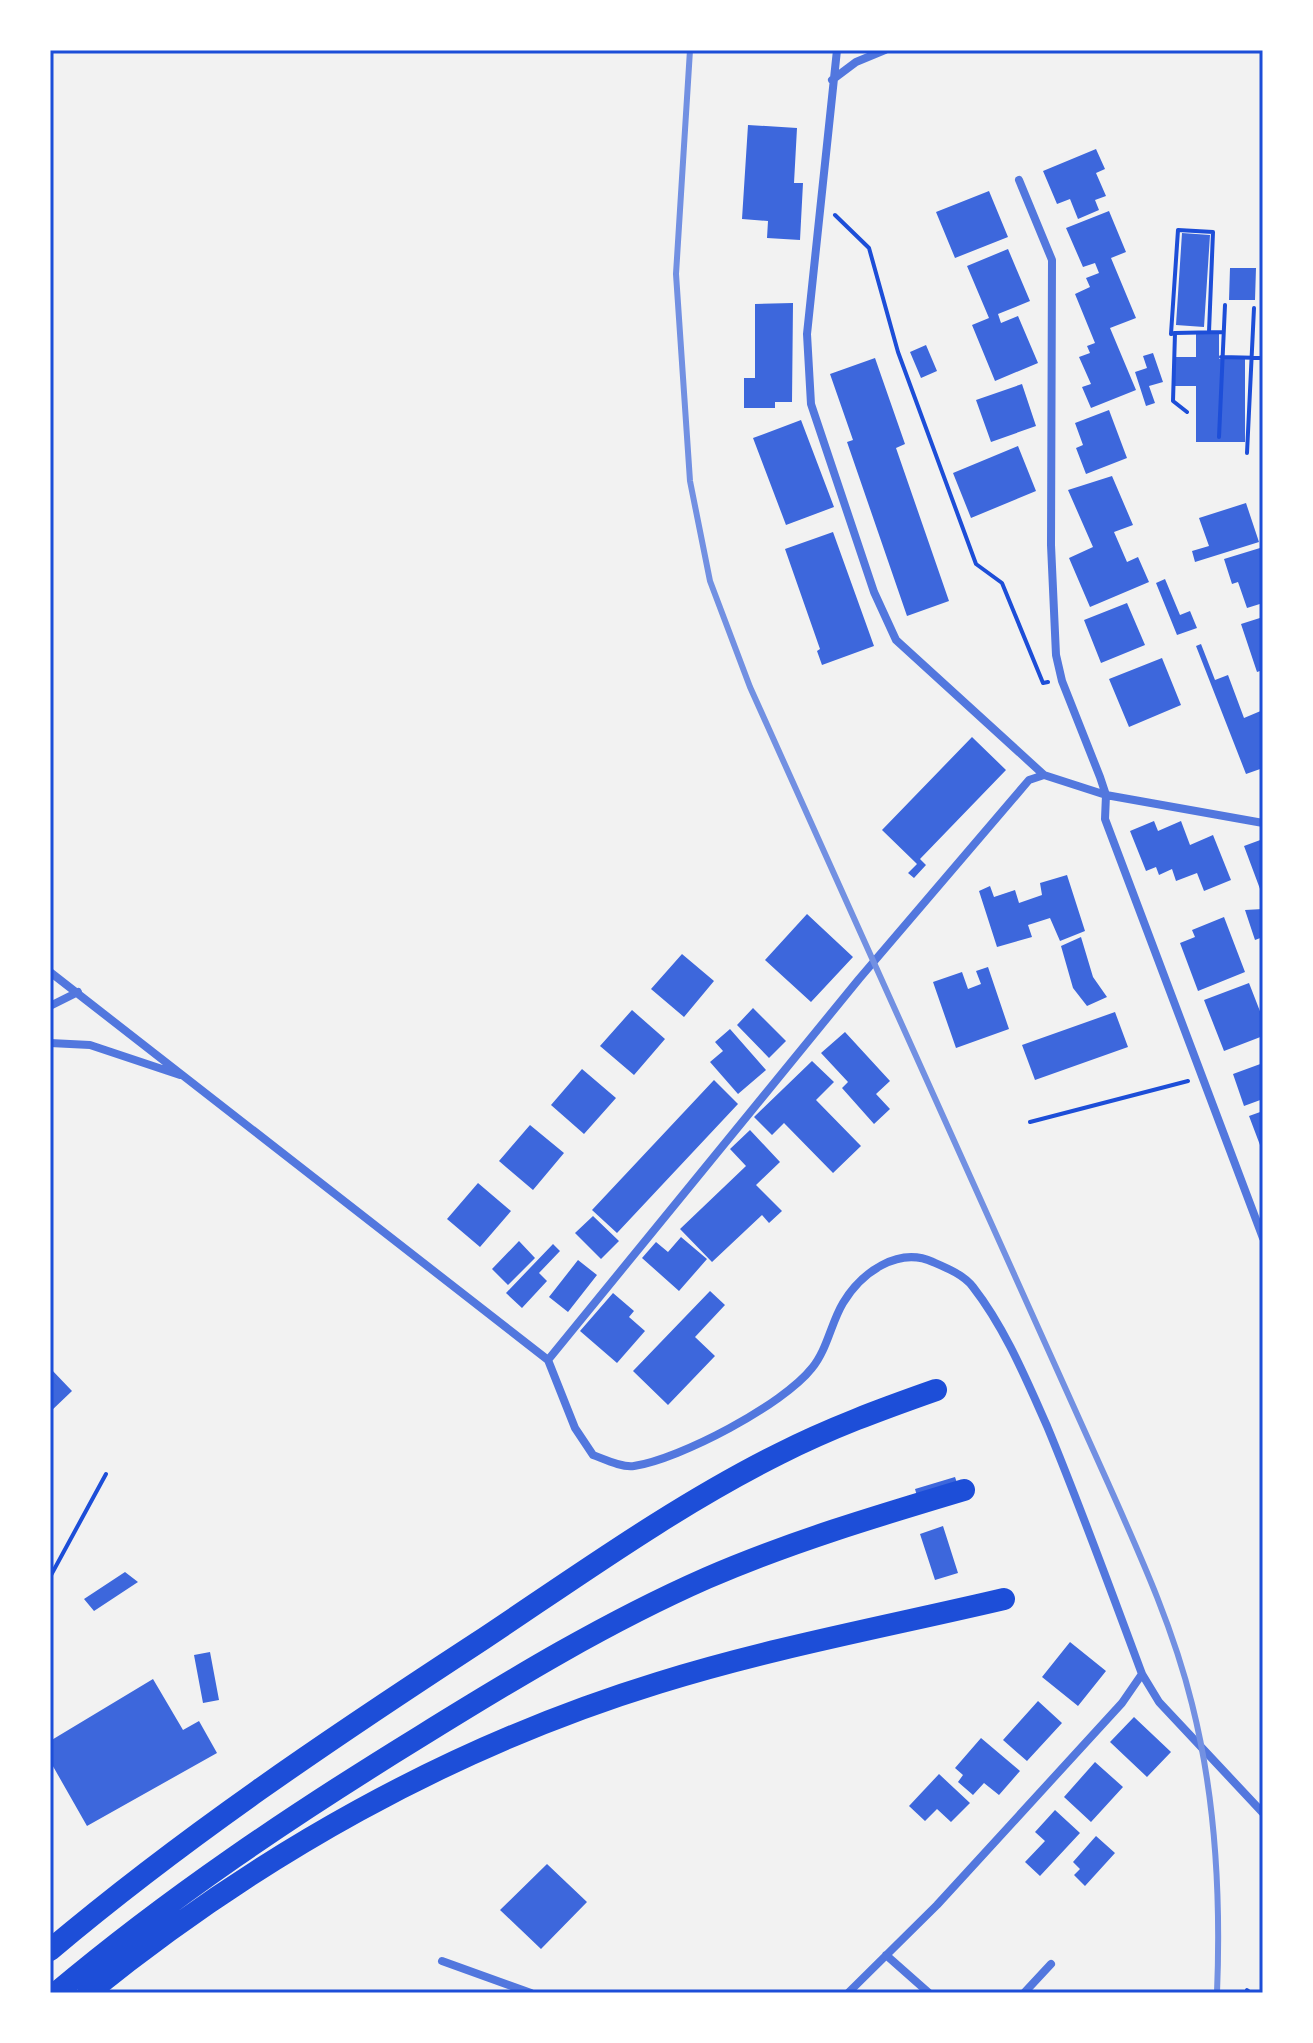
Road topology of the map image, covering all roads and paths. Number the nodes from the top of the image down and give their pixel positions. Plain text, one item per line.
1 (837, 50) edge
2 (885, 50) edge
3 (832, 80) junction
4 (1019, 180) dead end
5 (822, 202) junction
6 (1225, 305) dead end
7 (1254, 308) dead end
8 (1209, 332) junction
9 (1223, 332) junction
10 (1175, 333) junction
11 (1221, 357) junction
12 (1252, 357) junction
13 (1263, 358) edge
14 (1187, 412) dead end
15 (1219, 437) dead end
16 (1247, 453) dead end
17 (1062, 681) junction
18 (1044, 775) junction
19 (1106, 795) junction
20 (1263, 823) edge
21 (50, 972) edge
22 (78, 992) junction
23 (50, 1006) edge
24 (50, 1043) edge
25 (187, 1077) junction
26 (1203, 1078) junction
27 (1030, 1122) dead end
28 (1263, 1238) edge
29 (548, 1360) junction
30 (936, 1390) dead end
31 (106, 1474) dead end
32 (964, 1490) dead end
33 (50, 1577) edge
34 (1004, 1599) dead end
35 (1142, 1674) junction
36 (1263, 1813) edge
37 (50, 1950) edge
38 (886, 1955) junction
39 (442, 1961) dead end
40 (1051, 1964) dead end
41 (56, 1993) edge
42 (88, 1993) edge
43 (531, 1993) edge
44 (848, 1993) edge
45 (929, 1993) edge
46 (1024, 1993) edge

1 - 3 street
2 - 3 street
3 - 5 street
4 - 17 street
5 - 17 path
5 - 18 street
6 - 9 path
7 - 12 path
8 - 9 path
8 - 10 path
8 - 10 path
9 - 11 path
10 - 14 path
11 - 12 path
11 - 15 path
12 - 13 path
12 - 16 path
17 - 19 street
18 - 19 street
18 - 29 street
19 - 20 street
19 - 26 street
21 - 22 street
22 - 23 street
22 - 25 street
24 - 25 street
25 - 29 street
26 - 27 path
26 - 28 street
29 - 35 street
30 - 37 highway
31 - 33 path
32 - 41 highway
34 - 42 highway
35 - 36 street
35 - 38 street
38 - 44 street
38 - 45 street
39 - 43 street
40 - 46 street

